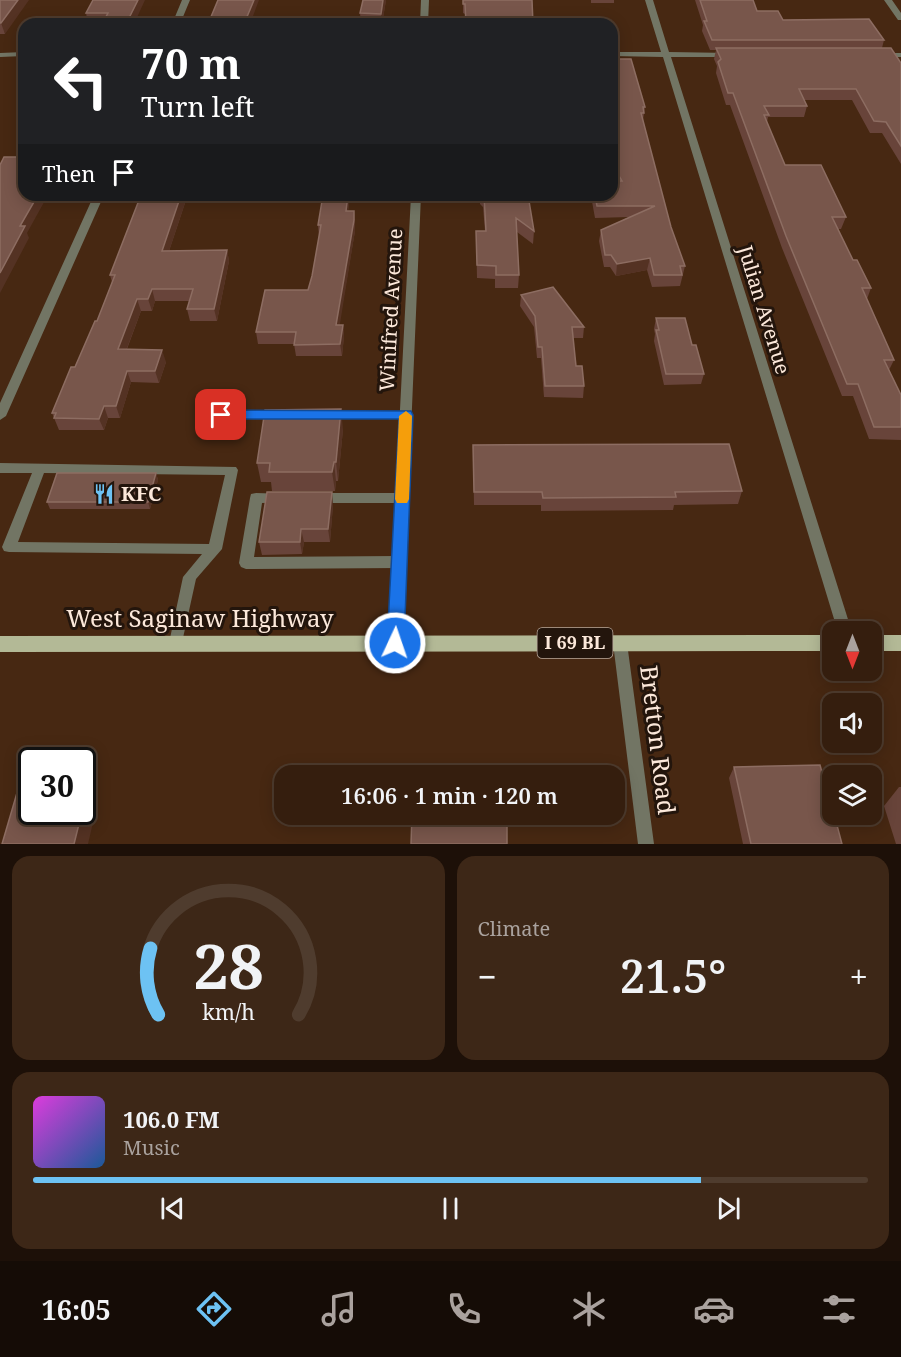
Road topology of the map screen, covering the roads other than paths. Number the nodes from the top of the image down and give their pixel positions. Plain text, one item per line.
1 (186, 0) edge
2 (425, 0) edge
3 (649, 0) edge
4 (888, 0) edge
5 (178, 18) edge
6 (424, 18) edge
7 (901, 18) edge
8 (18, 54) edge
9 (618, 54) edge
10 (666, 54) junction
11 (736, 55) edge
12 (866, 55) edge
13 (901, 55) edge
14 (0, 56) edge
15 (96, 201) edge
16 (416, 201) edge
17 (5, 394) edge
18 (221, 415) dead end
19 (290, 415) edge
20 (314, 415) edge
21 (406, 415) junction
22 (0, 416) edge
23 (0, 468) edge
24 (40, 468) junction
25 (402, 498) junction
26 (214, 549) junction
27 (399, 562) junction
28 (842, 621) edge
29 (176, 643) junction
30 (395, 643) junction
31 (620, 643) junction
32 (822, 643) edge
33 (882, 643) edge
34 (901, 643) edge
35 (0, 644) edge
36 (646, 844) edge

1 - 5 street
2 - 6 street
3 - 10 street, Julian Avenue
4 - 7 street
8 - 14 street
9 - 10 street
10 - 11 street
10 - 28 street, Julian Avenue
12 - 13 street
15 - 17 street
16 - 21 street, Winifred Avenue
17 - 22 street
18 - 19 street
20 - 21 street
21 - 25 street, Winifred Avenue
23 - 24 street
24 - 26 street
24 - 26 street
25 - 27 street, Winifred Avenue
25 - 27 street
26 - 29 street
27 - 30 street, Winifred Avenue
29 - 30 main road, West Saginaw Highway / I 69 BL
29 - 35 main road, West Saginaw Highway / I 69 BL
30 - 31 main road, West Saginaw Highway / I 69 BL
31 - 32 main road, West Saginaw Highway / I 69 BL
31 - 36 street, Bretton Road
33 - 34 main road

